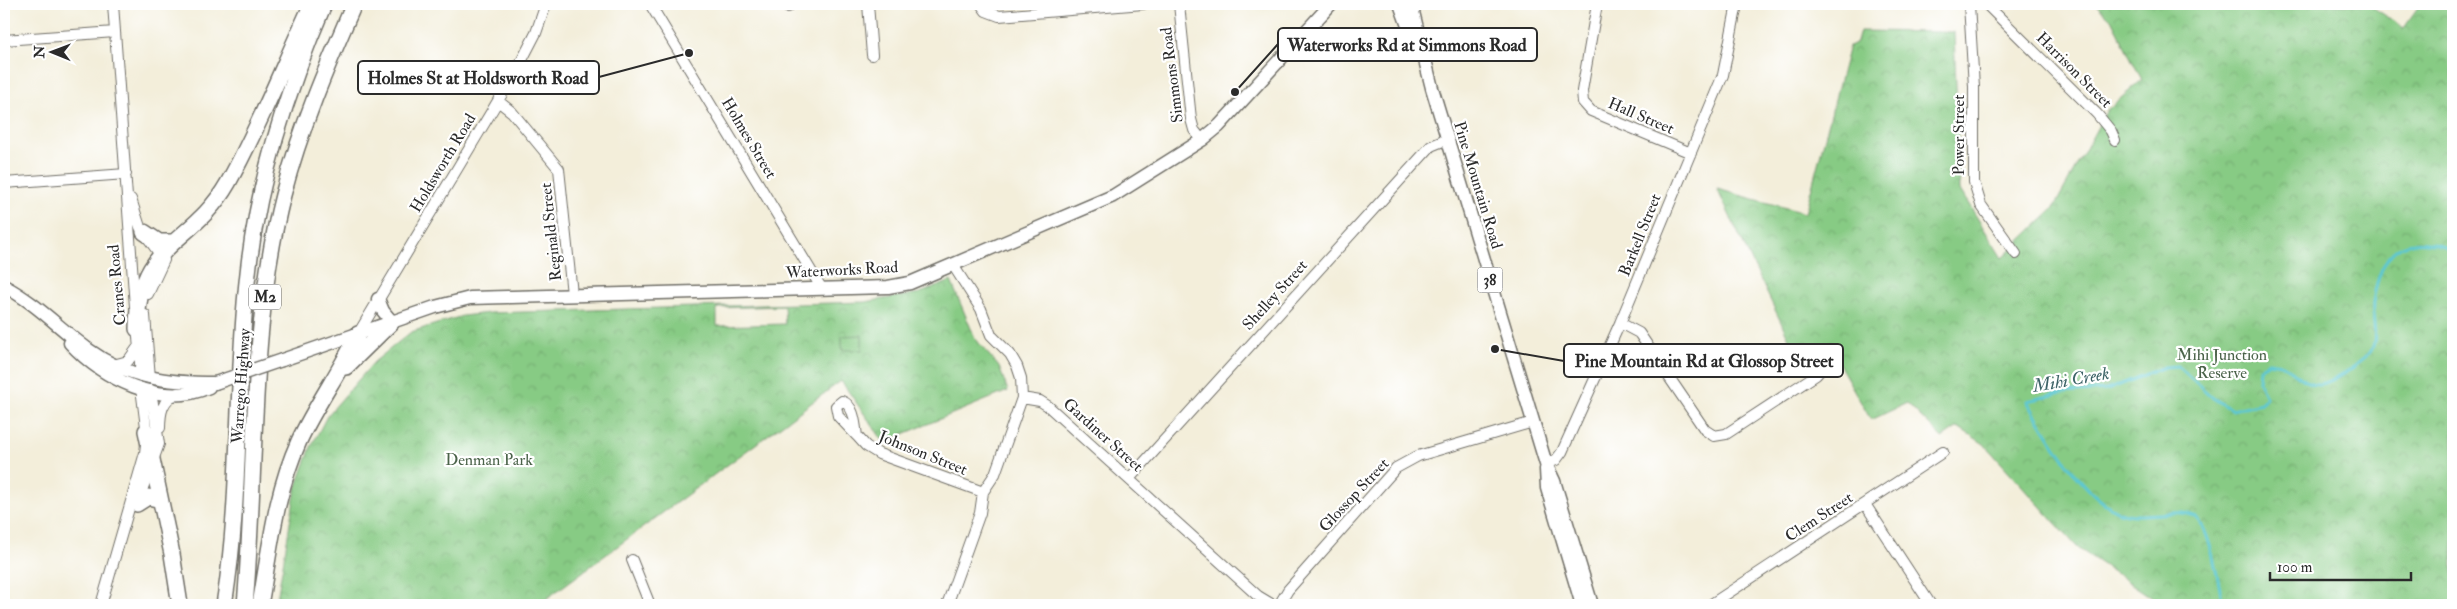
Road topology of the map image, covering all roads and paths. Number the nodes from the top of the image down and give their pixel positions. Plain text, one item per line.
1 (113, 4) edge
2 (312, 4) edge
3 (324, 4) edge
4 (354, 4) edge
5 (546, 4) edge
6 (650, 4) edge
7 (868, 4) edge
8 (981, 4) edge
9 (1143, 4) edge
10 (1179, 4) edge
11 (1331, 4) edge
12 (1396, 4) edge
13 (1400, 4) edge
14 (1411, 4) edge
15 (1597, 4) edge
16 (1737, 4) edge
17 (1969, 4) edge
18 (1986, 4) edge
19 (1403, 17) junction
20 (115, 32) junction
21 (4, 40) edge
22 (872, 54) dead end
23 (1432, 88) junction
24 (498, 101) junction
25 (1448, 139) junction
26 (1202, 140) junction
27 (2115, 140) dead end
28 (1691, 153) junction
29 (126, 176) junction
30 (4, 183) edge
31 (144, 232) junction
32 (174, 242) junction
33 (161, 254) junction
34 (2016, 254) dead end
35 (953, 265) junction
36 (4, 286) edge
37 (822, 289) junction
38 (572, 294) junction
39 (378, 299) junction
40 (54, 321) junction
41 (392, 322) junction
42 (1620, 323) junction
43 (137, 329) junction
44 (358, 334) junction
45 (138, 348) junction
46 (113, 364) junction
47 (1822, 368) dead end
48 (339, 372) junction
49 (146, 383) junction
50 (215, 383) junction
51 (179, 393) junction
52 (1022, 398) junction
53 (1533, 422) junction
54 (146, 431) junction
55 (856, 436) dead end
56 (159, 446) junction
57 (1943, 452) dead end
58 (152, 464) junction
59 (1546, 464) junction
60 (1129, 479) junction
61 (983, 492) junction
62 (161, 502) junction
63 (137, 504) junction
64 (1865, 504) junction
65 (122, 539) junction
66 (632, 560) dead end
67 (101, 605) edge
68 (180, 605) edge
69 (224, 605) edge
70 (245, 605) edge
71 (260, 605) edge
72 (650, 605) edge
73 (947, 605) edge
74 (1273, 605) edge
75 (1279, 605) edge
76 (1582, 605) edge
77 (1592, 605) edge
78 (1710, 605) edge
79 (1931, 605) edge

1 - 20 street, Cranes Road
2 - 32 highway
3 - 69 highway, Warrego Highway / M2
4 - 70 highway, Warrego Highway / M2
5 - 24 street, Holdsworth Road
6 - 37 street, Holmes Street
7 - 22 street
8 - 9 street
10 - 26 street, Simmons Road
11 - 26 main road, Waterworks Road
12 - 19 main road
13 - 19 main road, Pine Mountain Road / 38
14 - 23 main road, Pine Mountain Road / 38
15 - 28 street, Hall Street
16 - 28 street, Barkell Street
17 - 34 street, Power Street
18 - 27 street, Harrison Street
19 - 23 main road, Pine Mountain Road / 38
20 - 21 street
20 - 29 street, Cranes Road
23 - 25 main road, Pine Mountain Road / 38
24 - 38 street, Reginald Street
24 - 39 street, Holdsworth Road
25 - 53 main road, Pine Mountain Road / 38
25 - 60 street, Shelley Street
26 - 35 main road, Waterworks Road
28 - 42 street, Barkell Street
29 - 30 street
29 - 31 street, Cranes Road
29 - 43 street, Cranes Road
31 - 32 highway
31 - 33 street, Cranes Road
32 - 33 highway
33 - 43 highway
33 - 49 street, Cranes Road
35 - 37 main road, Waterworks Road
35 - 52 street
36 - 40 main road
37 - 38 main road, Waterworks Road
38 - 41 main road, Waterworks Road
39 - 41 main road
39 - 44 street, Holdsworth Road
40 - 46 main road
40 - 49 main road
41 - 44 main road, Waterworks Road
41 - 48 highway
42 - 47 street
42 - 59 street, Barkell Street
43 - 45 street, Cranes Road
44 - 48 highway
44 - 50 main road, Waterworks Road, bridge
45 - 46 street
45 - 49 street, Cranes Road
46 - 49 main road
48 - 71 highway
49 - 50 main road
49 - 51 main road, Waterworks Road
49 - 54 street
49 - 56 street
50 - 51 main road, Waterworks Road
51 - 56 street
52 - 60 street, Gardiner Street
52 - 61 street
53 - 59 main road, Pine Mountain Road / 38
53 - 75 street, Glossop Street
54 - 58 highway
54 - 65 street
55 - 61 street, Johnson Street
56 - 58 street
57 - 64 street, Clem Street
58 - 62 highway
58 - 63 street
59 - 76 main road, Pine Mountain Road / 38
59 - 77 main road, Pine Mountain Road / 38
60 - 74 street, Gardiner Street
61 - 73 street
62 - 63 highway
62 - 68 highway
63 - 65 street
64 - 78 street, Clem Street
64 - 79 street
65 - 67 street
66 - 72 street

